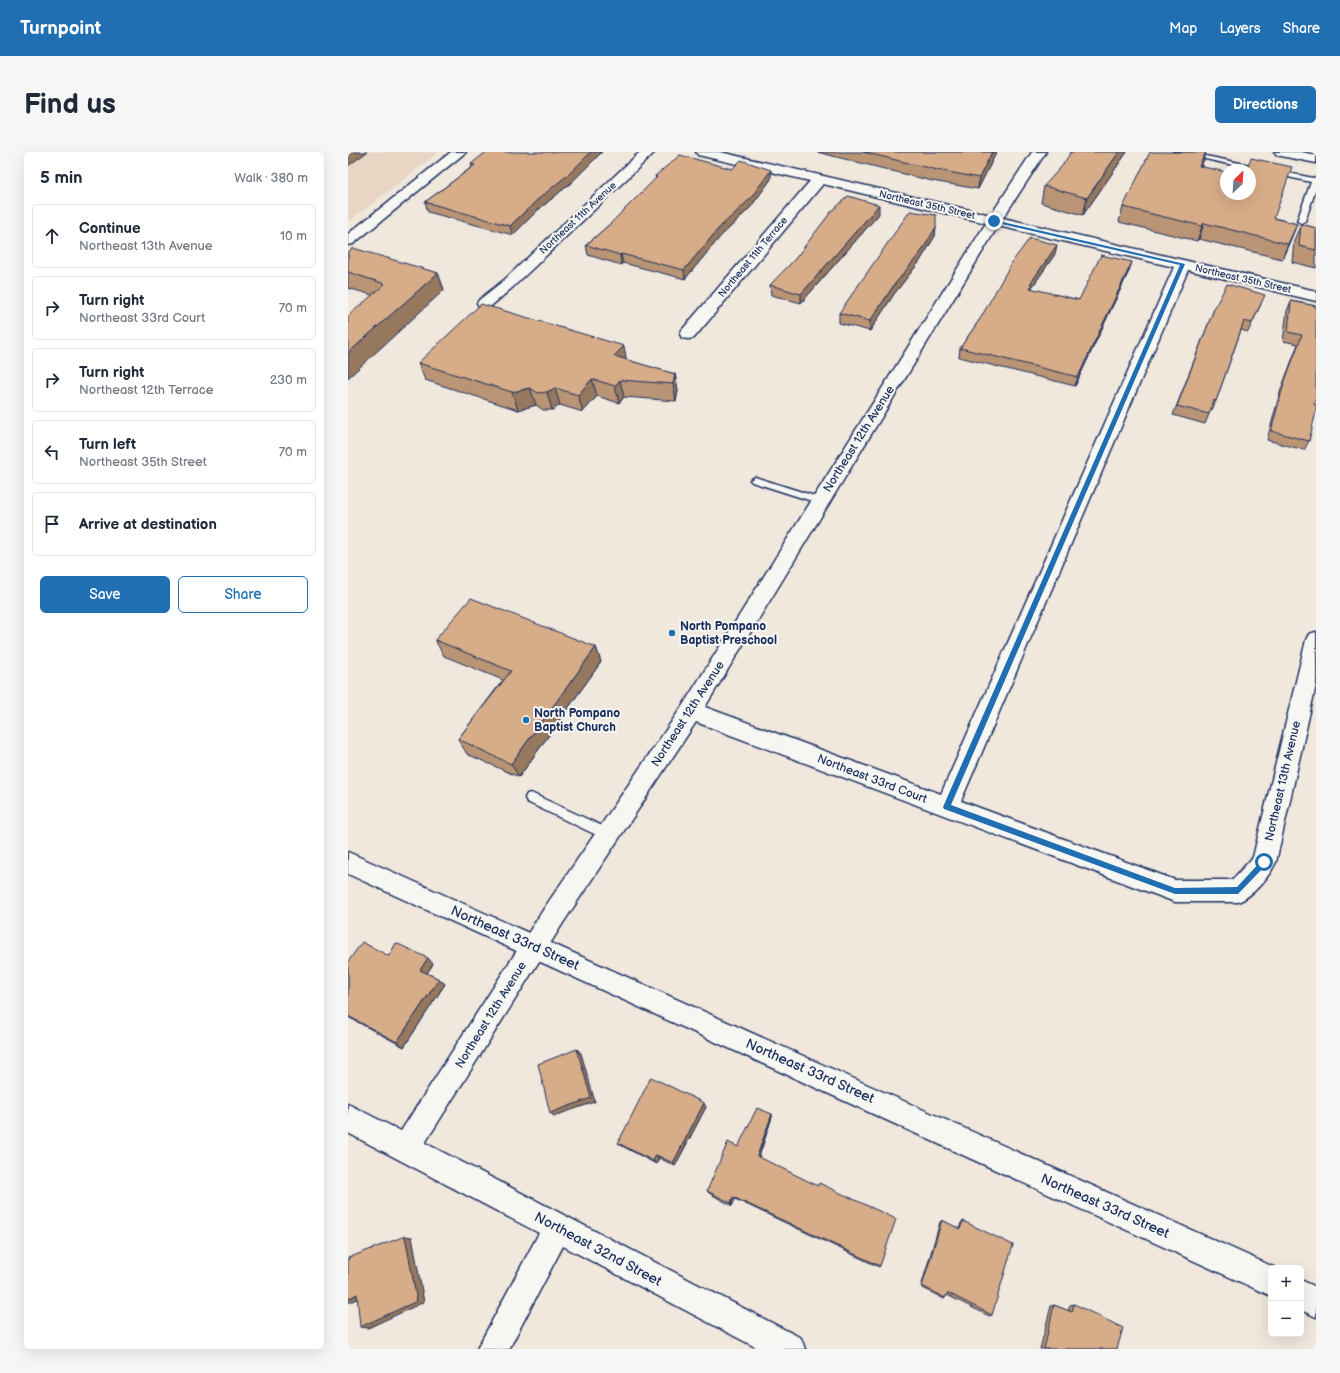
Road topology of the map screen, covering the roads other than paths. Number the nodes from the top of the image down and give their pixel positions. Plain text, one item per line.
1 (459, 152) edge
2 (648, 152) edge
3 (703, 152) edge
4 (1039, 152) edge
5 (1176, 152) edge
6 (1281, 152) edge
7 (1316, 159) edge
8 (819, 180) junction
9 (1316, 181) edge
10 (994, 221) junction
11 (1301, 221) dead end
12 (348, 241) edge
13 (1183, 264) junction
14 (1316, 296) edge
15 (485, 303) dead end
16 (688, 334) dead end
17 (755, 480) dead end
18 (820, 501) junction
19 (1316, 640) edge
20 (691, 711) junction
21 (531, 798) dead end
22 (947, 807) junction
23 (609, 835) junction
24 (348, 863) edge
25 (1238, 890) joint
26 (534, 946) junction
27 (348, 1118) edge
28 (406, 1148) junction
29 (557, 1228) junction
30 (1268, 1280) edge
31 (1304, 1296) edge
32 (1316, 1302) edge
33 (492, 1349) edge
34 (790, 1349) edge

1 - 12 street
2 - 15 street, Northeast 11th Avenue
3 - 8 street, Northeast 35th Street
4 - 10 street, Northeast 12th Avenue
5 - 9 lane
6 - 7 street
8 - 10 street, Northeast 35th Street
8 - 16 street, Northeast 11th Terrace
9 - 11 lane
10 - 13 street, Northeast 35th Street
10 - 18 street, Northeast 12th Avenue
13 - 14 street, Northeast 35th Street
13 - 22 street
17 - 18 lane
18 - 20 street, Northeast 12th Avenue
19 - 25 street, Northeast 13th Avenue
20 - 22 street, Northeast 33rd Court
20 - 23 street, Northeast 12th Avenue
21 - 23 lane
22 - 25 street, Northeast 33rd Court
23 - 26 street, Northeast 12th Avenue
24 - 26 street, Northeast 33rd Street
26 - 28 street, Northeast 12th Avenue
26 - 30 street, Northeast 33rd Street
27 - 28 street
28 - 29 street, Northeast 32nd Street
29 - 33 street
29 - 34 street, Northeast 32nd Street
31 - 32 street

